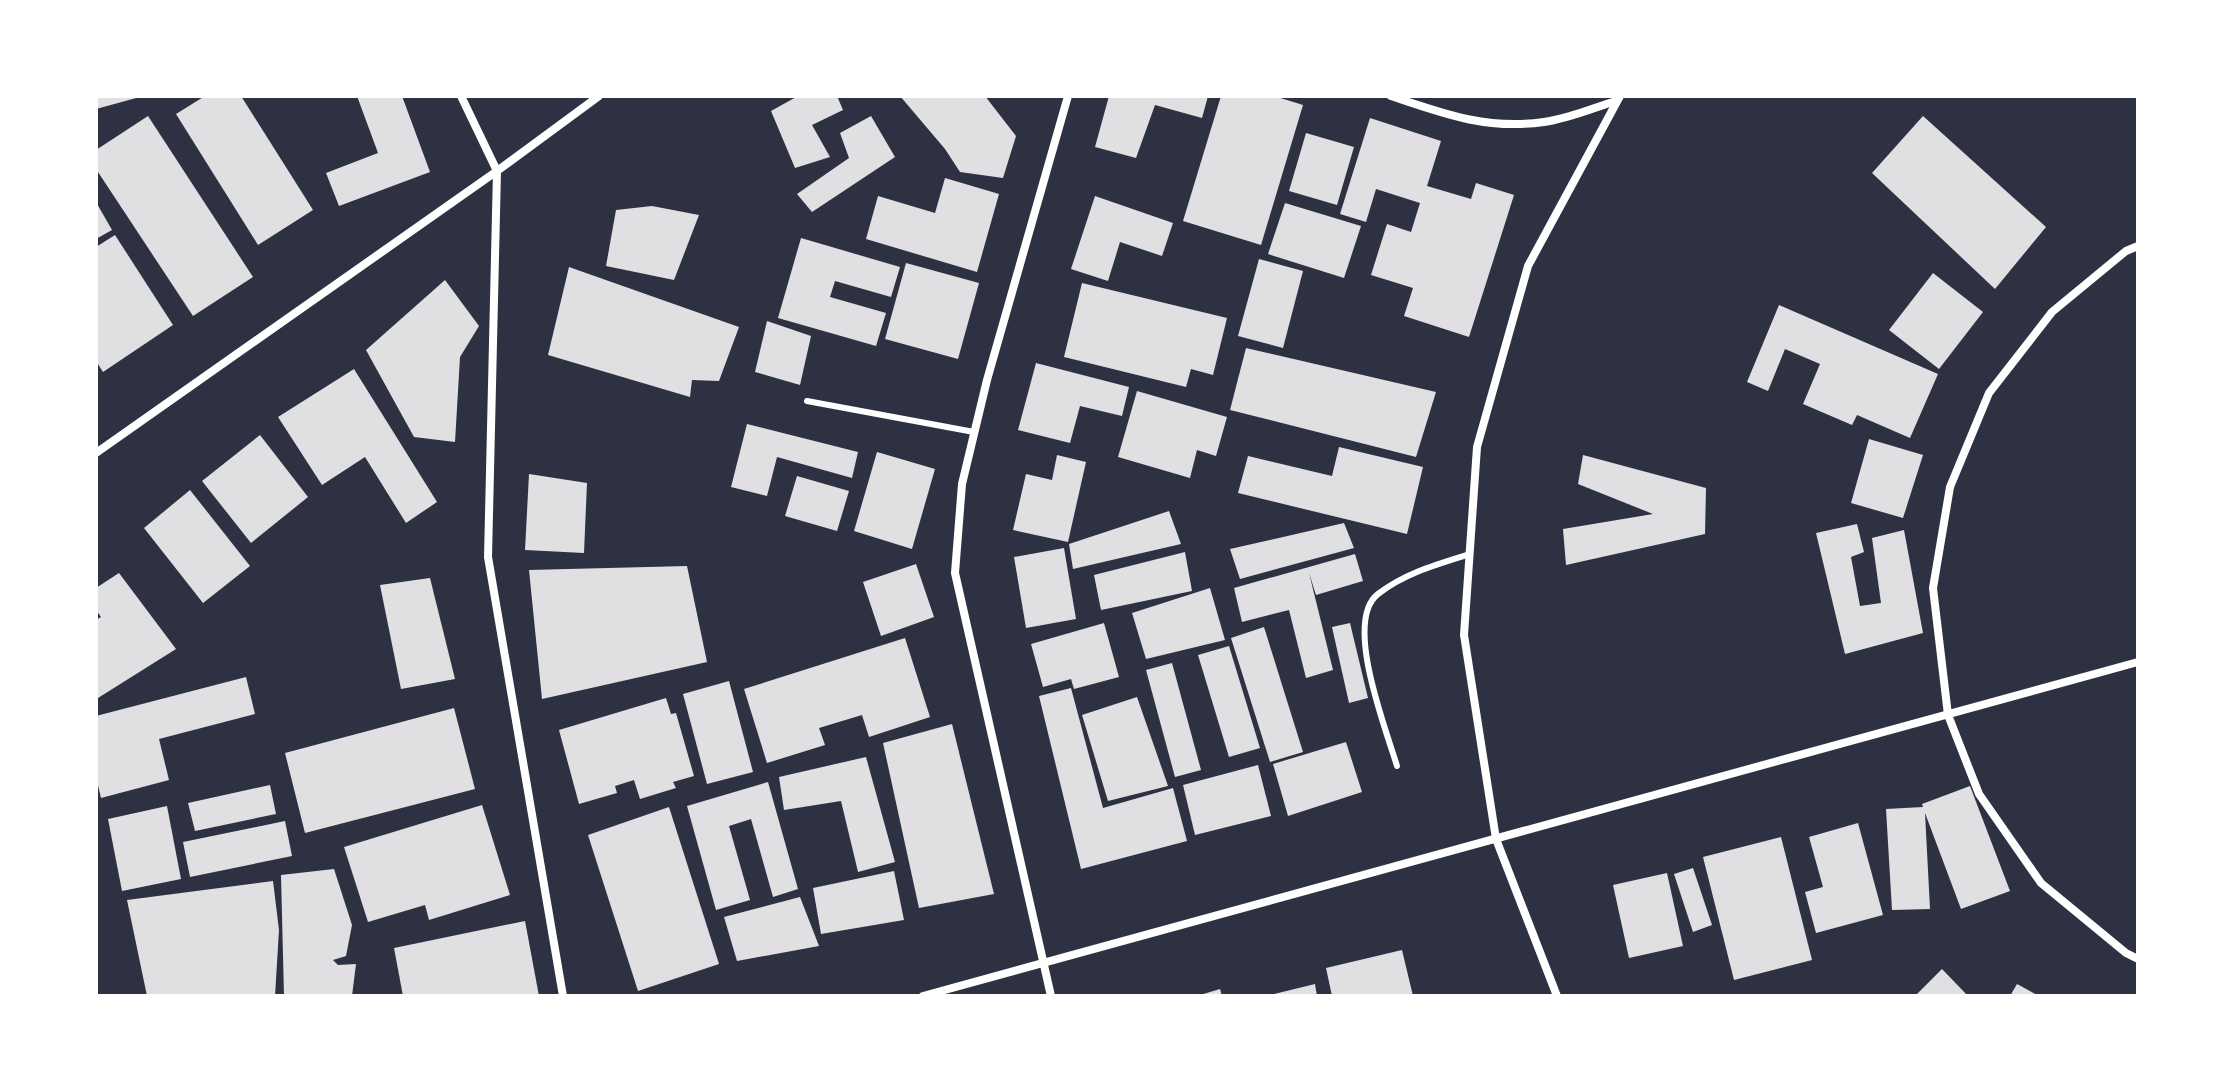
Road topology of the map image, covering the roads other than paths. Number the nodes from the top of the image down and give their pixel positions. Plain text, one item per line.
1 (461, 96) edge
2 (599, 96) edge
3 (1068, 96) edge
4 (1391, 96) edge
5 (1618, 98) edge
6 (497, 171) junction
7 (2138, 246) edge
8 (807, 401) dead end
9 (974, 432) junction
10 (96, 453) edge
11 (1470, 554) junction
12 (2138, 662) edge
13 (1948, 715) junction
14 (1397, 766) dead end
15 (1496, 839) junction
16 (2138, 959) edge
17 (1042, 963) junction
18 (563, 996) edge
19 (923, 996) edge
20 (1051, 996) edge
21 (1557, 996) edge

1 - 6 street
2 - 6 street
3 - 9 street
4 - 5 street
5 - 11 street
6 - 10 street
6 - 18 street
7 - 13 street
8 - 9 lane
9 - 17 street
11 - 14 lane
11 - 15 street
12 - 13 street
13 - 15 street
13 - 16 street
15 - 17 street
15 - 21 street
17 - 19 street
17 - 20 street

